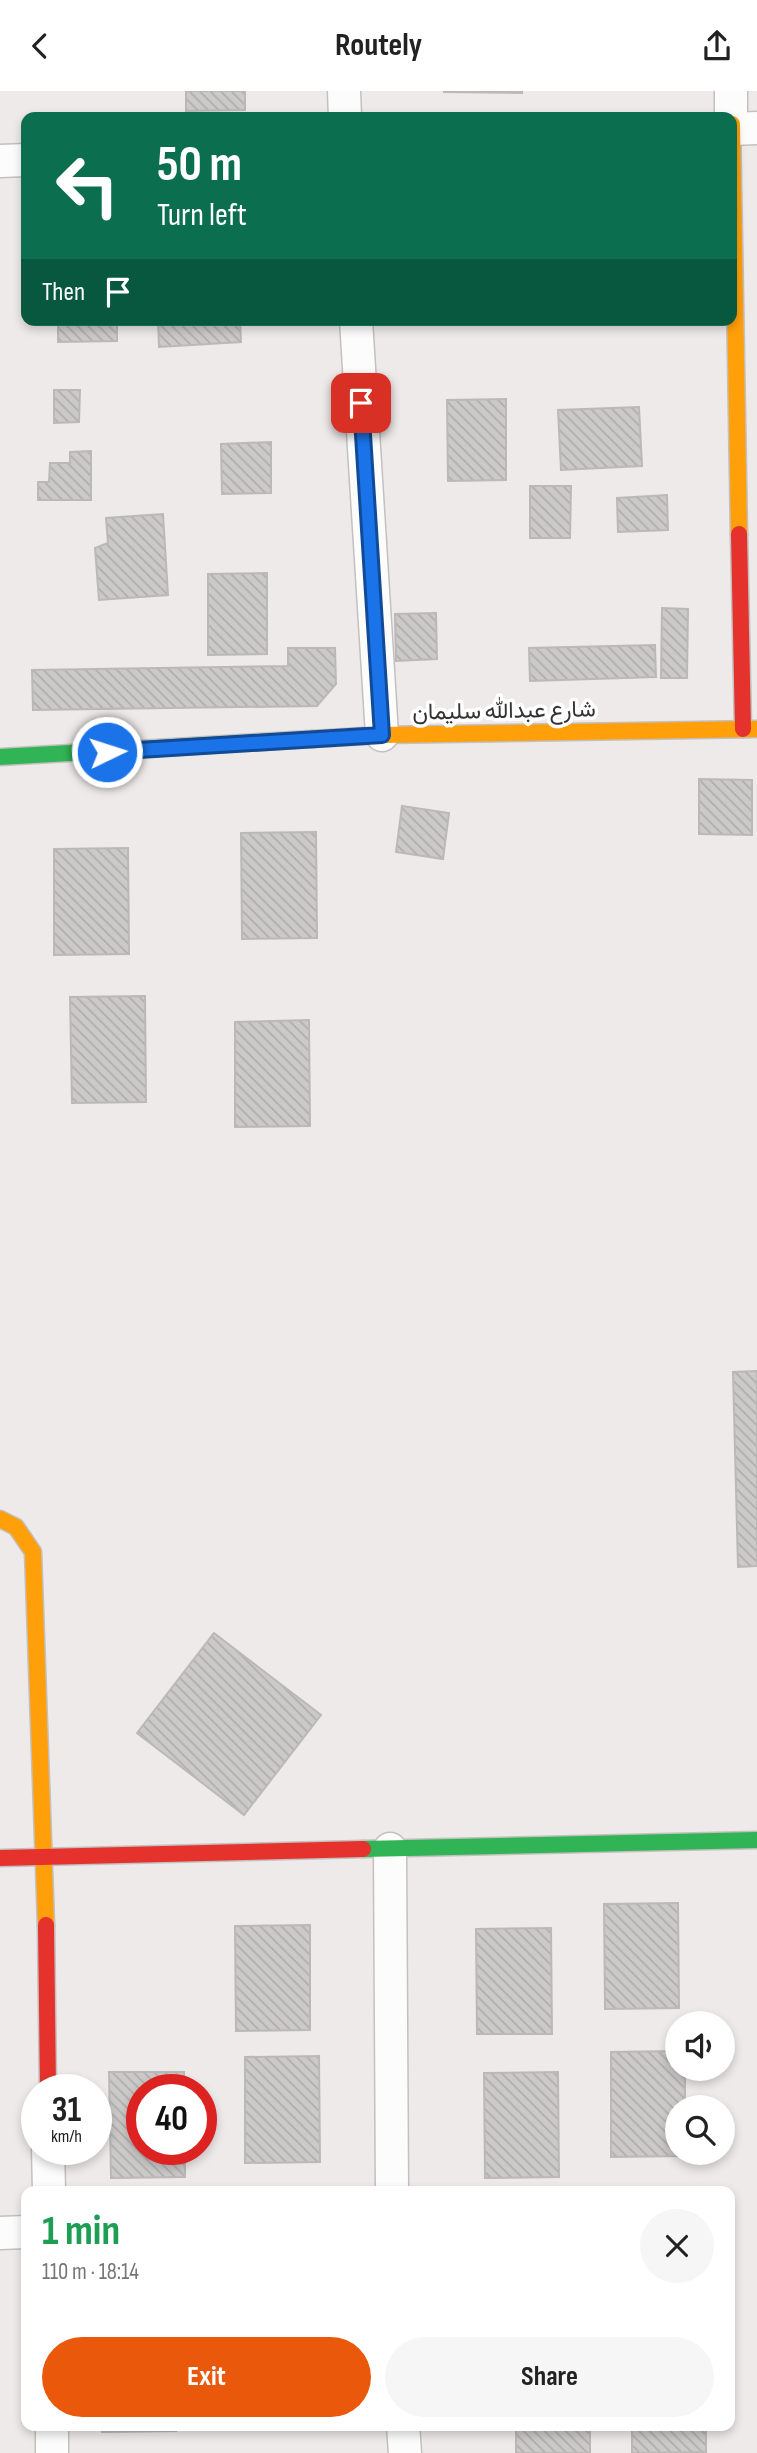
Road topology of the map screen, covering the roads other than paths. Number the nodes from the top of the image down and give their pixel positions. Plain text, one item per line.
1 (344, 91) edge
2 (731, 91) edge
3 (345, 112) edge
4 (731, 112) edge
5 (757, 128) edge
6 (737, 129) edge
7 (21, 160) edge
8 (0, 161) edge
9 (737, 296) edge
10 (356, 326) edge
11 (750, 729) edge
12 (382, 735) junction
13 (0, 757) edge
14 (0, 1519) edge
15 (757, 1840) edge
16 (390, 1849) junction
17 (45, 1857) junction
18 (0, 1858) edge
19 (48, 2074) edge
20 (48, 2165) edge
21 (49, 2186) edge
22 (392, 2186) edge
23 (21, 2232) edge
24 (0, 2233) edge
25 (52, 2431) edge
26 (403, 2431) edge
27 (52, 2453) edge
28 (405, 2453) edge

1 - 3 street
2 - 4 street
5 - 6 street
7 - 8 street
9 - 11 street
10 - 12 street
11 - 12 street, شارع عبدالله سليمان
12 - 13 street, شارع عبدالله سليمان
14 - 17 street
15 - 16 street
16 - 17 street
16 - 22 street
17 - 18 street
17 - 19 street
20 - 21 street
23 - 24 street
25 - 27 street
26 - 28 street

